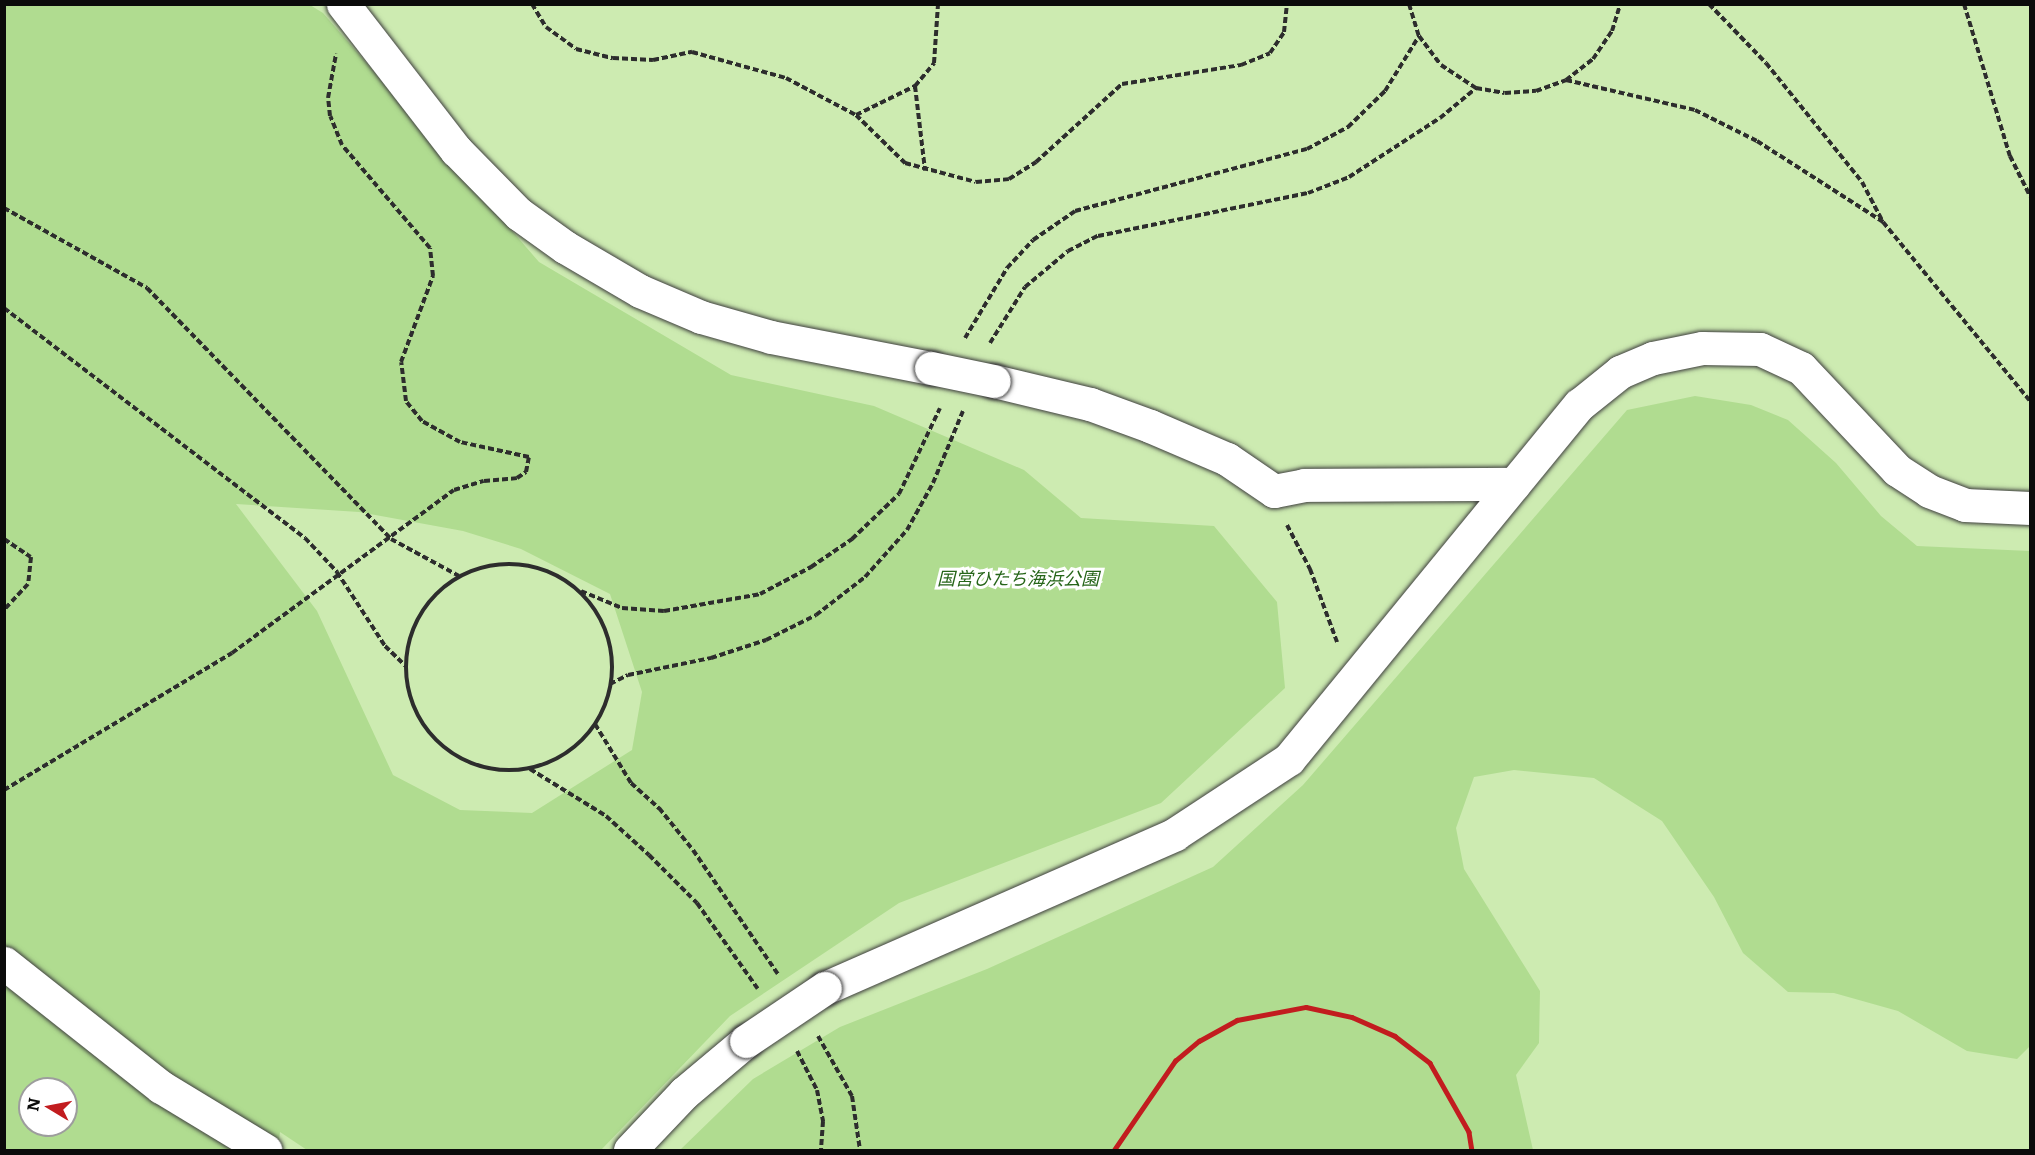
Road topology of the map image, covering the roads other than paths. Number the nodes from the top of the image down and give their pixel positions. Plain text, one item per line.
1 (347, 8) edge
2 (1514, 484) junction
3 (2031, 508) edge
4 (4, 963) edge
5 (265, 1150) edge
6 (630, 1150) edge

1 - 2 street, bridge
2 - 3 street
2 - 6 street, bridge
4 - 5 street

